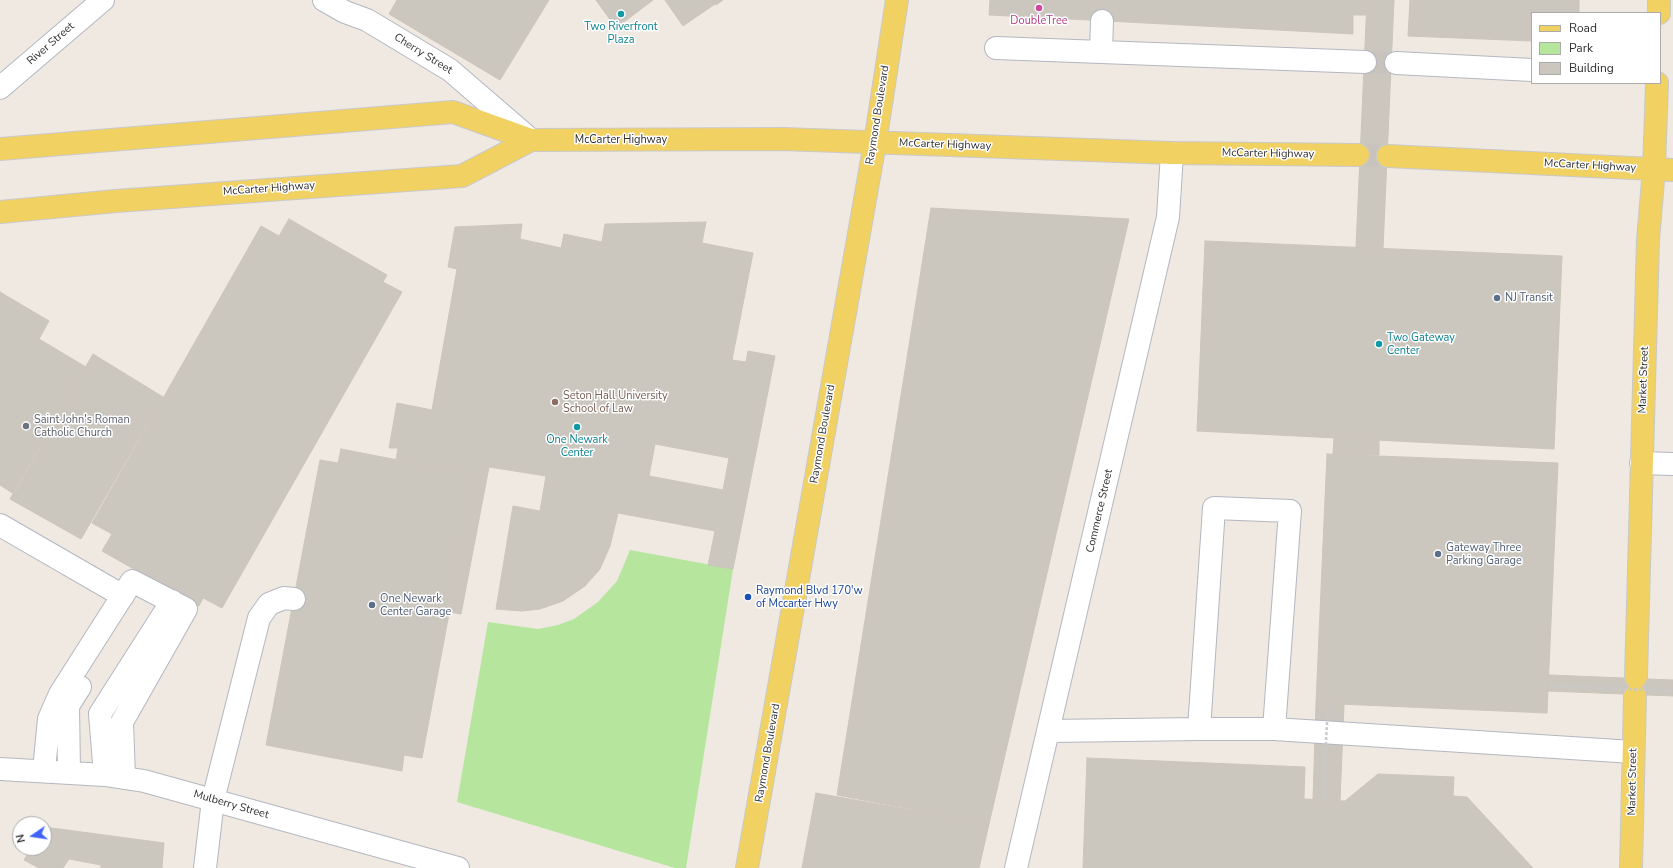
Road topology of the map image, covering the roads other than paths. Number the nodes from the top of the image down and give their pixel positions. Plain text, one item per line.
1 (324, 0) edge
2 (897, 0) edge
3 (1659, 0) edge
4 (98, 2) edge
5 (349, 6) edge
6 (1659, 12) edge
7 (1102, 21) dead end
8 (996, 48) dead end
9 (1101, 52) junction
10 (1365, 62) tunnel mouth
11 (1396, 63) tunnel mouth
12 (1531, 70) edge
13 (1657, 84) edge
14 (0, 88) edge
15 (531, 140) junction
16 (875, 143) junction
17 (0, 149) edge
18 (1172, 153) junction
19 (1358, 154) tunnel mouth
20 (1388, 156) tunnel mouth
21 (1664, 169) edge
22 (0, 212) edge
23 (1641, 463) junction
24 (1673, 464) edge
25 (0, 525) edge
26 (134, 588) junction
27 (294, 599) dead end
28 (1199, 729) junction
29 (1274, 729) junction
30 (1049, 731) junction
31 (1634, 752) junction
32 (0, 768) edge
33 (44, 770) junction
34 (69, 772) junction
35 (115, 776) junction
36 (213, 800) junction
37 (205, 868) edge
38 (458, 868) edge
39 (748, 868) edge
40 (1016, 868) edge
41 (1632, 868) edge

1 - 5 street, Cherry Street
2 - 16 main road, Raymond Boulevard
3 - 6 main road
4 - 14 street, River Street
5 - 15 street, Cherry Street
7 - 9 street
8 - 9 street
9 - 10 street
11 - 12 street
13 - 21 main road, Market Street
15 - 16 main road, McCarter Highway
15 - 17 main road, McCarter Highway
15 - 22 main road, McCarter Highway
16 - 18 main road, McCarter Highway
16 - 39 main road, Raymond Boulevard
18 - 19 main road, McCarter Highway
18 - 30 street, Commerce Street
20 - 21 main road, McCarter Highway
21 - 23 main road, Market Street
23 - 24 street
23 - 31 main road, Market Street
25 - 26 street
26 - 33 street
26 - 34 street
26 - 35 street
27 - 36 street
28 - 29 street
28 - 29 street
28 - 30 street
29 - 31 street
30 - 40 street, Commerce Street
31 - 41 main road, Market Street
32 - 33 street, Mulberry Street
33 - 34 street, Mulberry Street
34 - 35 street, Mulberry Street
35 - 36 street, Mulberry Street
36 - 37 street
36 - 38 street, Mulberry Street

